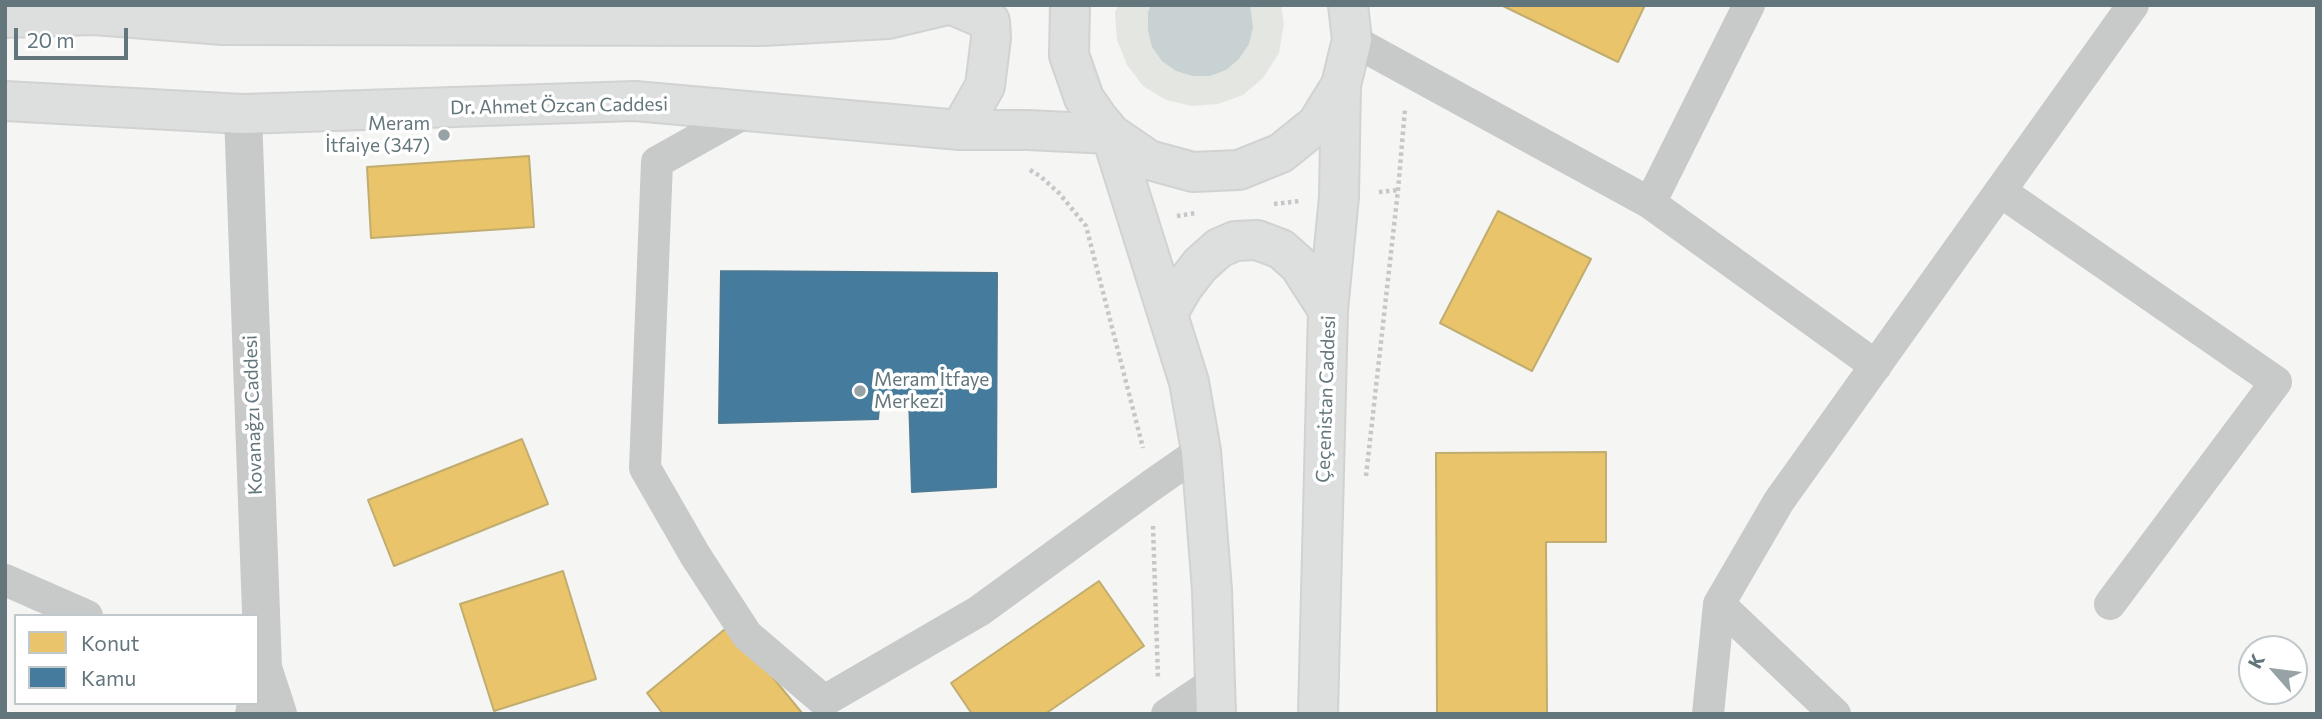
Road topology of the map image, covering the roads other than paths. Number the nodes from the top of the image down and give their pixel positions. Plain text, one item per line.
1 (950, 5) edge
2 (1070, 5) edge
3 (1749, 5) edge
4 (2133, 5) edge
5 (221, 15) edge
6 (5, 18) edge
7 (1350, 23) edge
8 (1341, 85) junction
9 (5, 101) edge
10 (750, 110) junction
11 (243, 114) junction
12 (960, 130) junction
13 (1111, 134) junction
14 (2000, 191) junction
15 (1650, 203) junction
16 (1328, 310) junction
17 (1168, 313) junction
18 (1875, 366) junction
19 (1201, 451) junction
20 (5, 580) edge
21 (1719, 604) junction
22 (2110, 604) dead end
23 (82, 614) edge
24 (256, 614) edge
25 (259, 684) edge
26 (1216, 697) edge
27 (1163, 700) edge
28 (278, 714) edge
29 (1318, 714) edge
30 (1708, 714) edge
31 (1835, 714) edge

1 - 5 main road
1 - 12 main road
2 - 13 main road
3 - 15 street
4 - 14 street
5 - 6 main road
7 - 8 main road
7 - 15 street
8 - 13 main road
8 - 16 main road, Çeçenistan Caddesi
9 - 11 main road, Dr. Ahmet Özcan Caddesi
10 - 11 main road, Dr. Ahmet Özcan Caddesi
10 - 12 main road, Dr. Ahmet Özcan Caddesi
10 - 19 street
11 - 24 street, Kovanağzı Caddesi
12 - 13 main road, Dr. Ahmet Özcan Caddesi
13 - 17 main road
14 - 18 street
14 - 22 street
15 - 18 street
16 - 17 main road
16 - 29 main road, Çeçenistan Caddesi
17 - 19 main road
18 - 21 street
19 - 26 main road
20 - 23 street
21 - 30 street
21 - 31 street
25 - 28 street, Kovanağzı Caddesi
26 - 27 street

